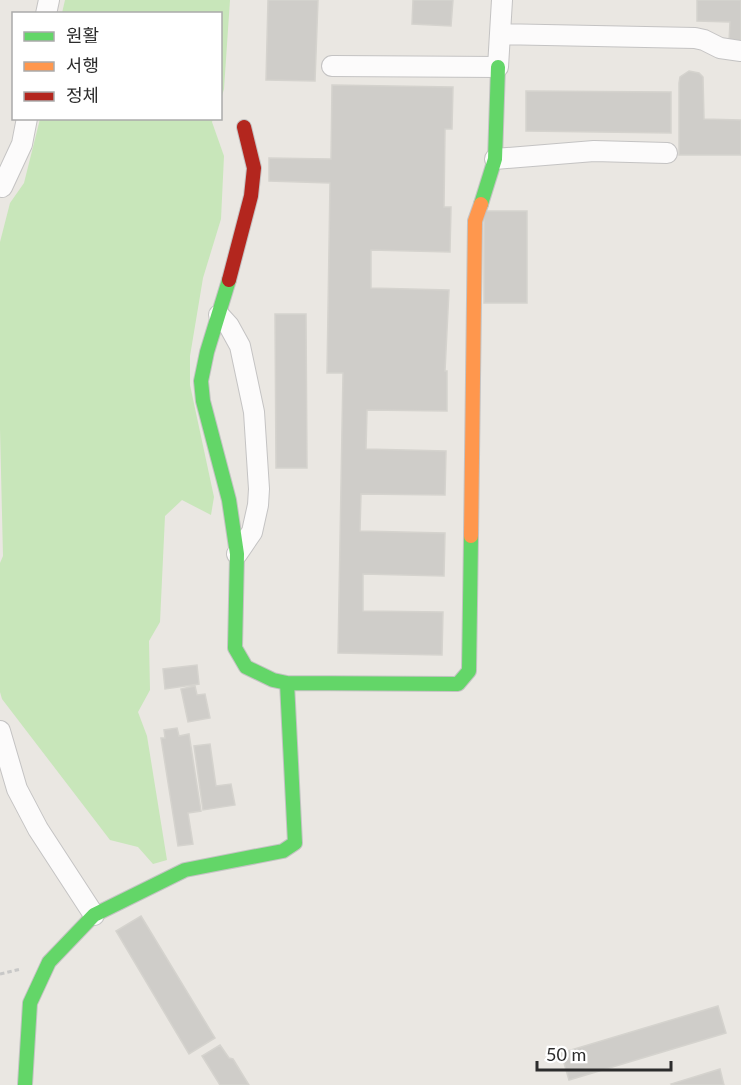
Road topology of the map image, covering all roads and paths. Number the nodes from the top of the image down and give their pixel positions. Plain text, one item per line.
1 (502, 0) edge
2 (500, 34) junction
3 (741, 51) edge
4 (332, 66) dead end
5 (498, 67) junction
6 (27, 120) edge
7 (244, 127) dead end
8 (667, 153) dead end
9 (495, 159) junction
10 (1, 184) edge
11 (219, 315) junction
12 (237, 554) junction
13 (287, 683) junction
14 (0, 731) edge
15 (94, 915) junction
16 (25, 1085) edge

1 - 2 street
2 - 3 street
2 - 5 street
4 - 5 street
5 - 9 street
6 - 10 street
7 - 11 street
8 - 9 street
9 - 13 street
11 - 12 street
11 - 12 street
12 - 13 street
13 - 15 street
14 - 15 street
15 - 16 street

